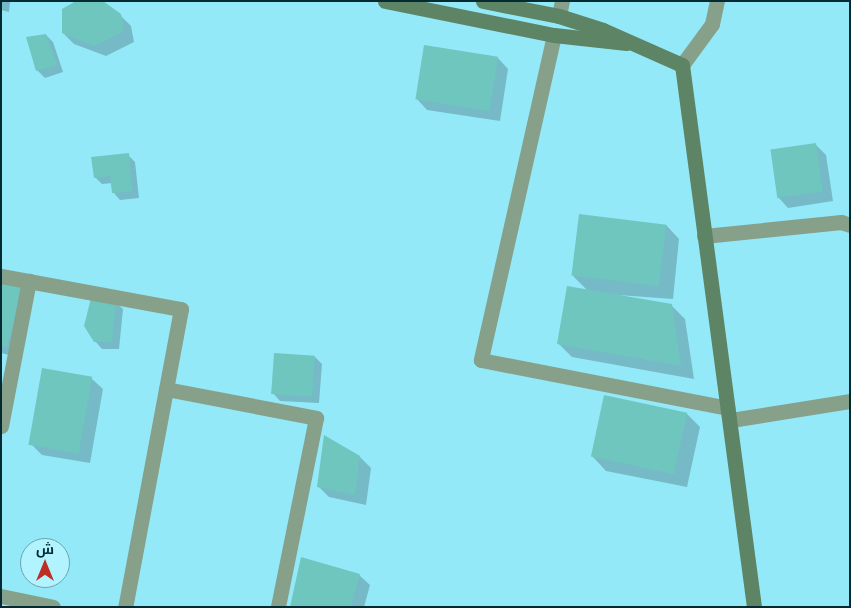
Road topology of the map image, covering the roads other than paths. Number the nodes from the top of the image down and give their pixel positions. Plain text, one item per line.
1 (385, 1) edge
2 (483, 1) edge
3 (717, 1) edge
4 (560, 9) edge
5 (554, 35) junction
6 (633, 44) junction
7 (682, 65) junction
8 (850, 225) edge
9 (704, 236) junction
10 (1, 276) edge
11 (29, 281) junction
12 (166, 389) junction
13 (850, 401) edge
14 (729, 414) junction
15 (1, 426) edge
16 (1, 596) edge
17 (53, 607) edge
18 (125, 607) edge
19 (278, 607) edge
20 (754, 607) edge

1 - 5 street
2 - 4 street
3 - 7 street
4 - 6 street
5 - 6 street
5 - 14 street
6 - 7 street
7 - 9 street
8 - 9 street
9 - 14 street
10 - 11 street
11 - 12 street
11 - 15 street
12 - 18 street
12 - 19 street
13 - 14 street
14 - 20 street
16 - 17 street

